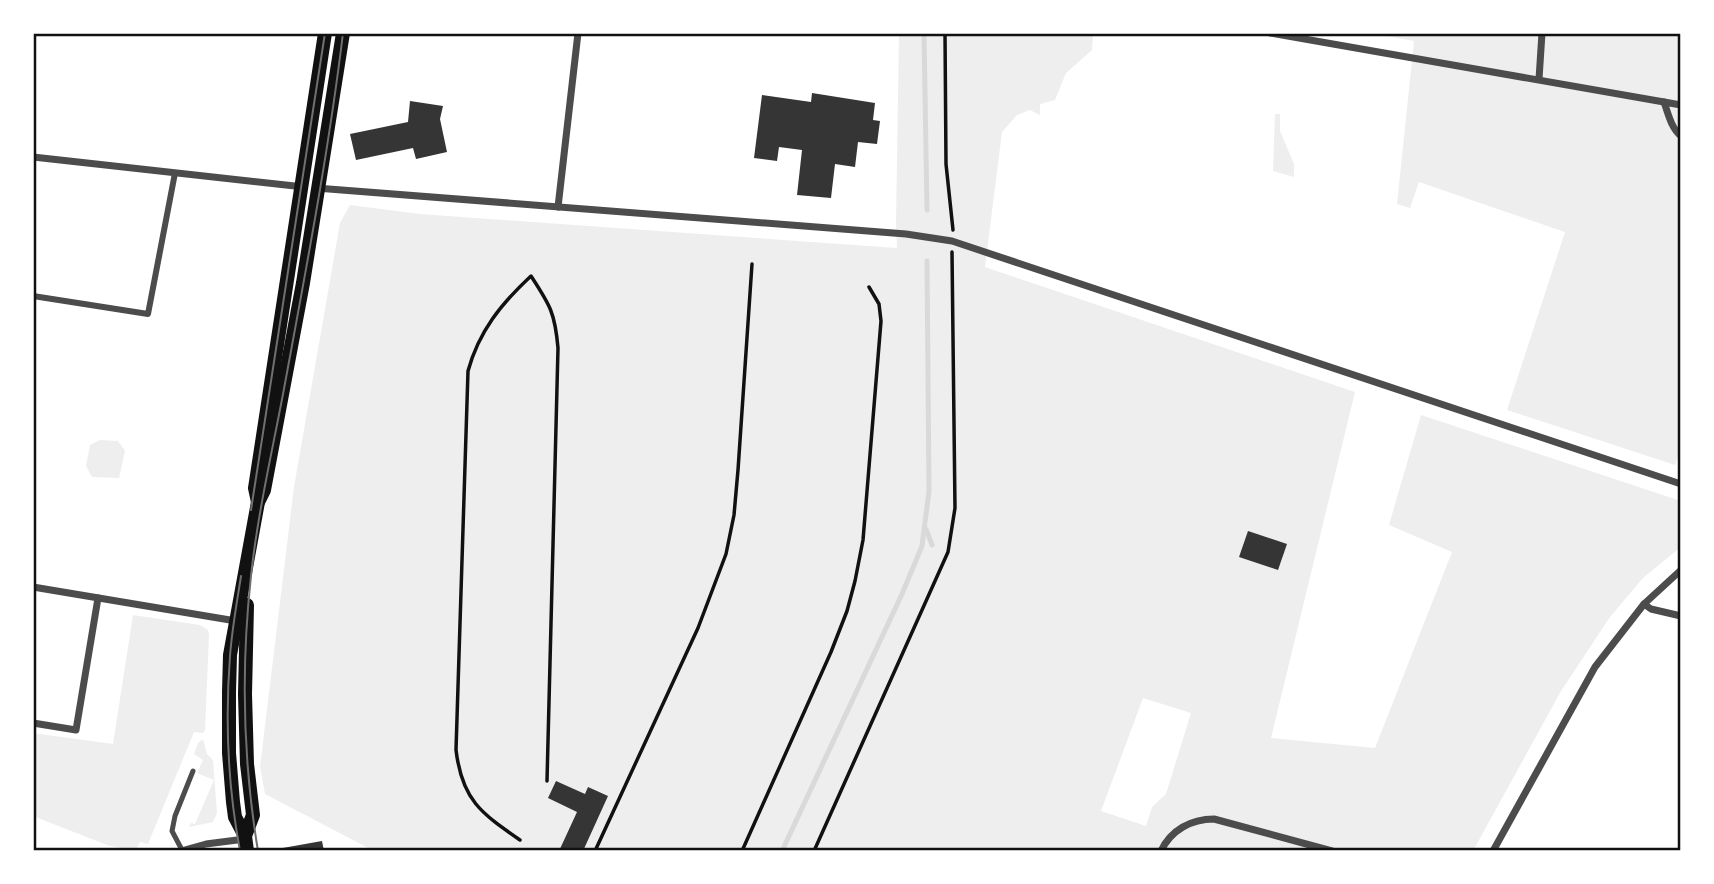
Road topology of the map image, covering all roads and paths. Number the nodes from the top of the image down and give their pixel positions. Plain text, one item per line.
1 (325, 33) edge
2 (343, 33) edge
3 (578, 33) edge
4 (945, 33) edge
5 (1270, 33) edge
6 (1542, 33) edge
7 (1538, 79) junction
8 (1664, 102) junction
9 (1681, 105) edge
10 (1681, 136) edge
11 (33, 157) edge
12 (175, 173) junction
13 (300, 187) junction
14 (318, 188) junction
15 (558, 207) junction
16 (952, 242) junction
17 (752, 264) dead end
18 (869, 286) dead end
19 (33, 296) edge
20 (1681, 484) edge
21 (258, 502) junction
22 (1681, 570) edge
23 (33, 587) edge
24 (98, 598) junction
25 (1644, 604) junction
26 (1681, 616) edge
27 (242, 622) junction
28 (33, 723) edge
29 (193, 771) dead end
30 (547, 781) dead end
31 (520, 840) dead end
32 (246, 842) edge
33 (182, 850) edge
34 (595, 851) edge
35 (741, 851) edge
36 (814, 851) edge
37 (1161, 851) edge
38 (1332, 851) edge
39 (1493, 851) edge

1 - 13 main road
2 - 14 main road
3 - 15 street
4 - 16 path
5 - 7 street
6 - 7 street
7 - 8 street
8 - 9 street
8 - 10 street
11 - 12 street
12 - 13 street
12 - 19 street
13 - 14 street
13 - 21 main road
14 - 15 street
14 - 21 main road
15 - 16 street
16 - 20 street
16 - 36 path
17 - 34 path
18 - 35 path
21 - 27 main road
22 - 25 street
23 - 24 street
24 - 27 street
24 - 28 street
25 - 26 street
25 - 39 street
27 - 32 main road
29 - 33 lane
30 - 31 path
32 - 33 street
37 - 38 street

